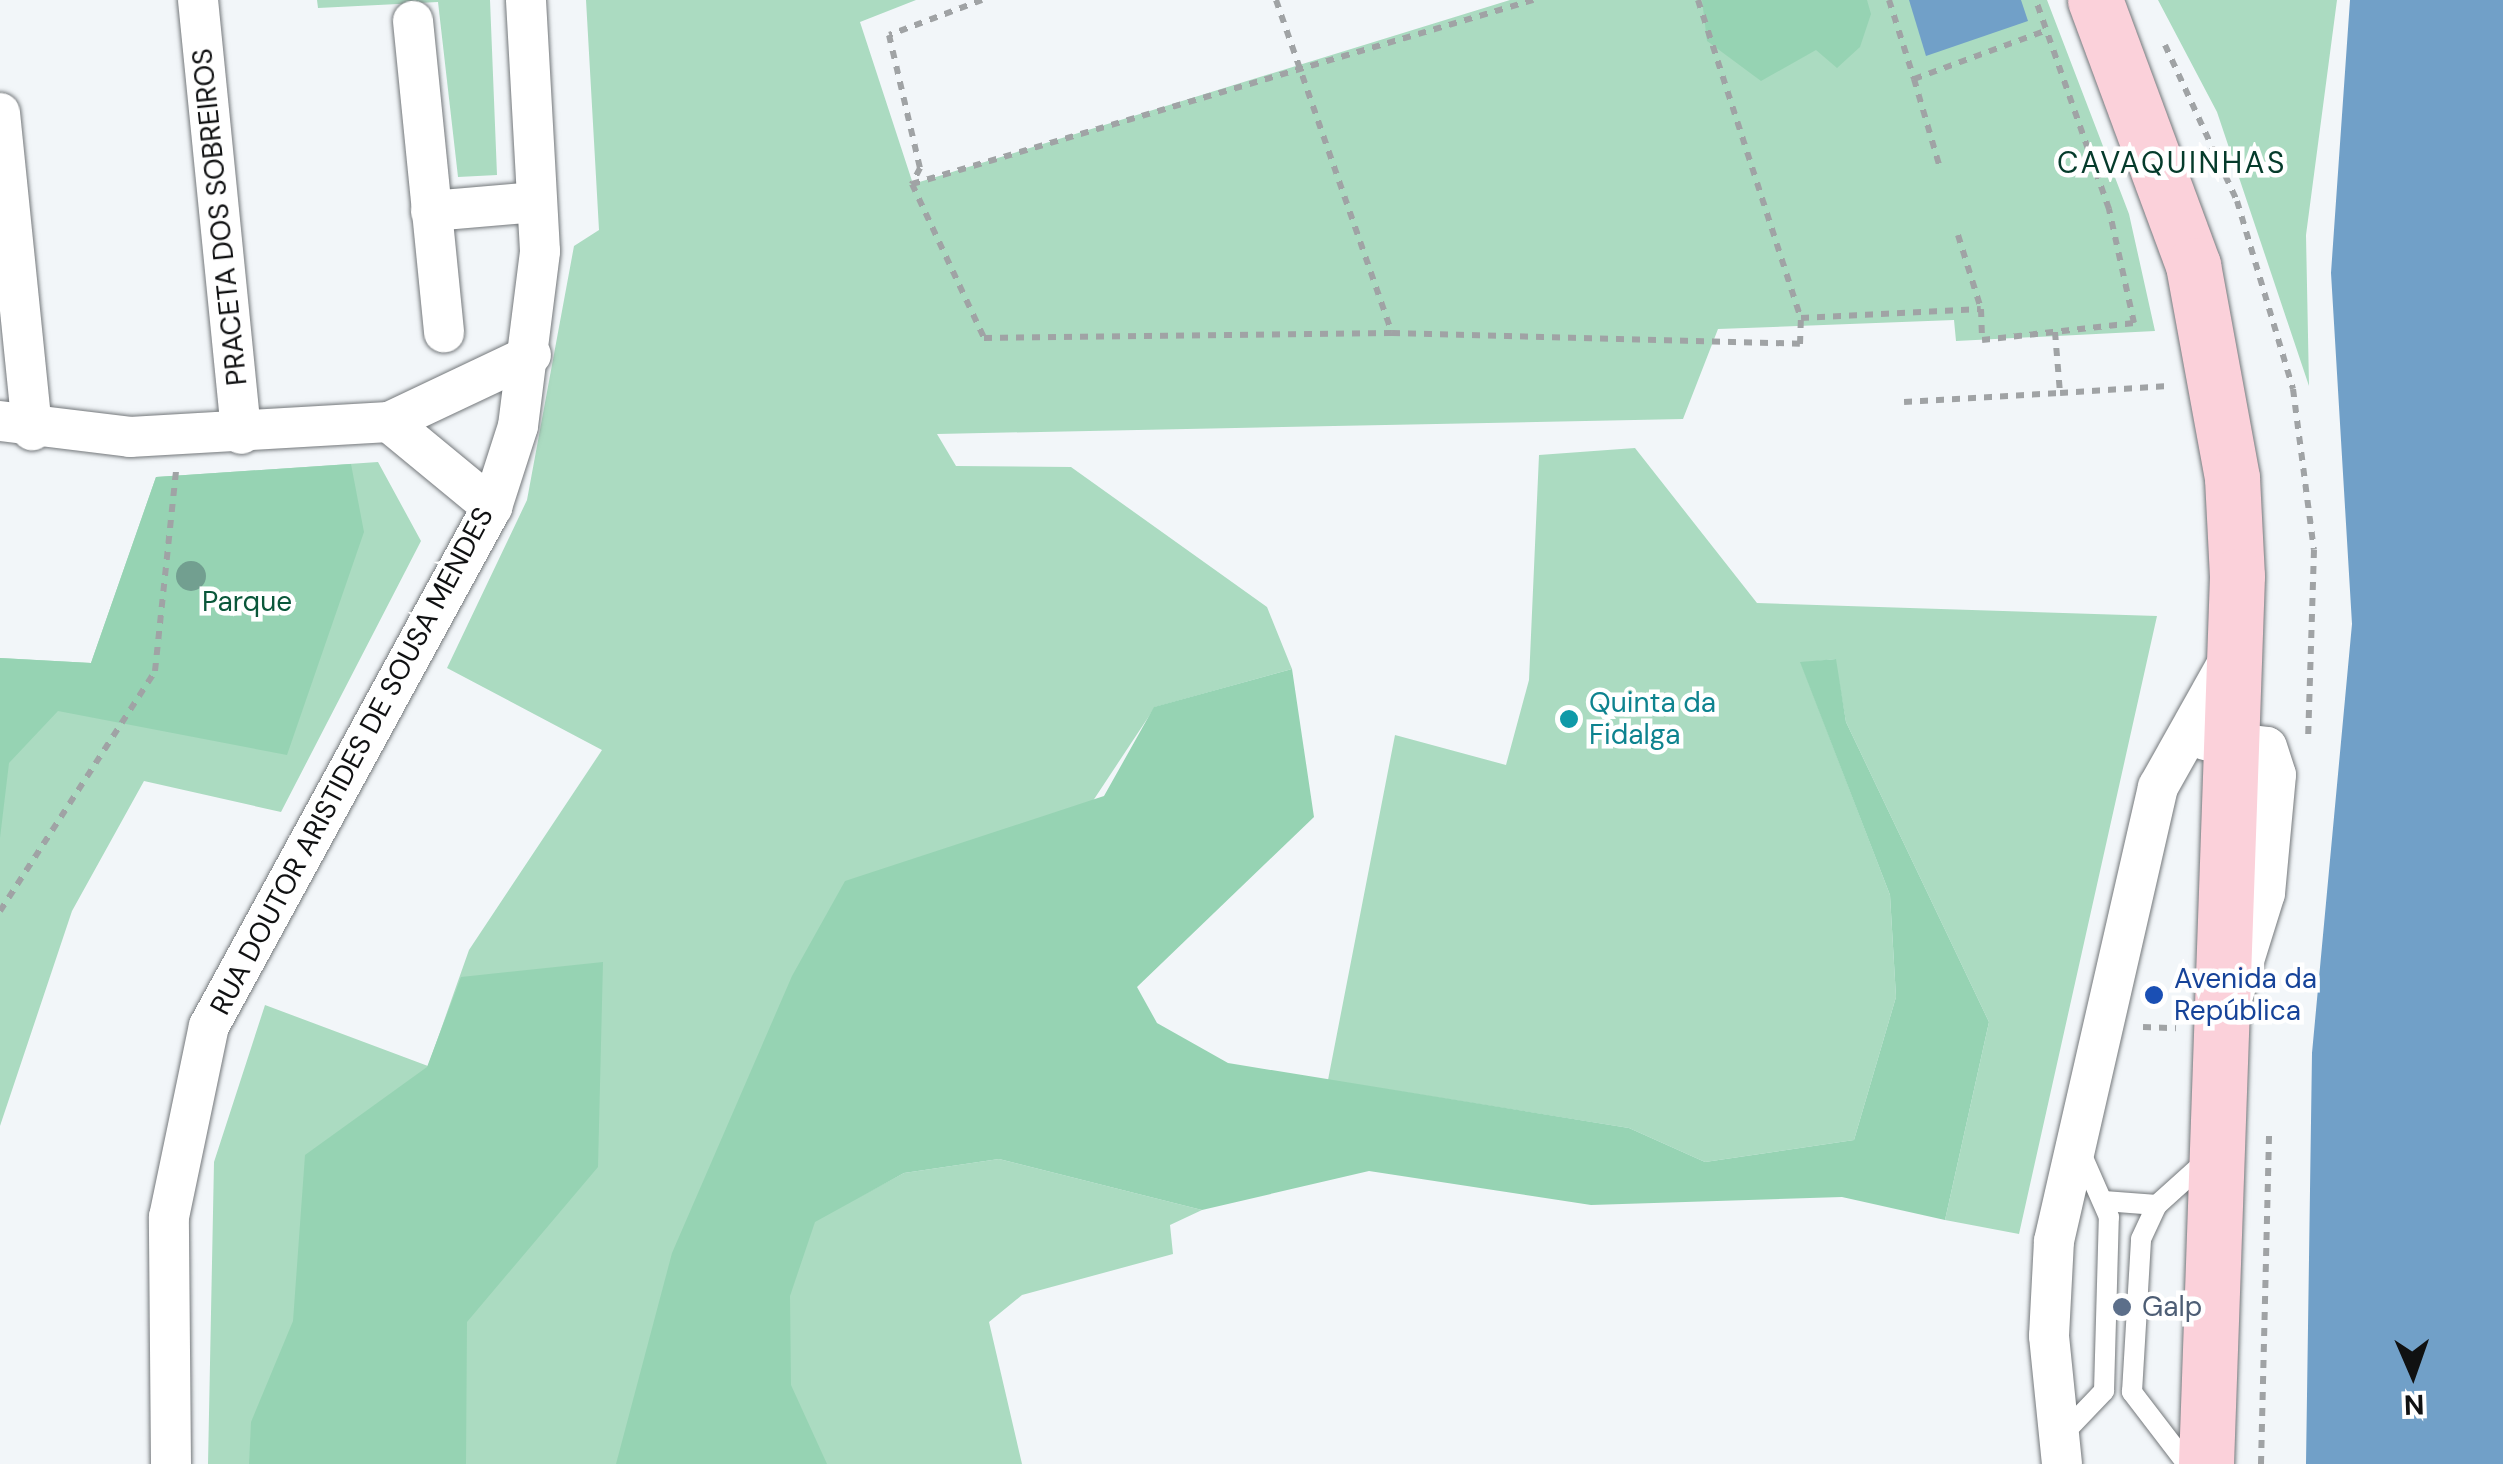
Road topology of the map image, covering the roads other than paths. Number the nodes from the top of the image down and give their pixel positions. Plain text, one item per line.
1 (198, 0) edge
2 (526, 0) edge
3 (2095, 0) edge
4 (414, 21) dead end
5 (0, 113) edge
6 (538, 202) junction
7 (431, 211) junction
8 (444, 332) dead end
9 (531, 355) junction
10 (389, 422) junction
11 (16, 425) edge
12 (241, 434) junction
13 (492, 507) junction
14 (2235, 650) junction
15 (2230, 740) junction
16 (2158, 787) junction
17 (2076, 1144) junction
18 (2219, 1151) junction
19 (2104, 1202) junction
20 (2157, 1205) junction
21 (2104, 1391) junction
22 (2132, 1392) junction
23 (2061, 1450) edge
24 (171, 1464) edge
25 (2186, 1464) edge
26 (2206, 1464) edge

1 - 12 street, PRACETA DOS SOBREIROS
2 - 6 street, RUA DOUTOR ARISTIDES DE SOUSA MENDES
3 - 14 main road
4 - 7 street
5 - 11 street
6 - 7 street
6 - 9 street, RUA DOUTOR ARISTIDES DE SOUSA MENDES
7 - 8 street
9 - 10 street
9 - 13 street, RUA DOUTOR ARISTIDES DE SOUSA MENDES
10 - 12 street
10 - 13 street
11 - 12 street
13 - 24 street, RUA DOUTOR ARISTIDES DE SOUSA MENDES
14 - 15 main road
14 - 16 street
15 - 16 street
15 - 18 main road
16 - 17 street
17 - 19 lane
17 - 23 street
18 - 20 lane
18 - 26 main road
19 - 20 lane
19 - 21 lane
20 - 22 lane
21 - 22 lane
21 - 23 lane
22 - 25 lane

